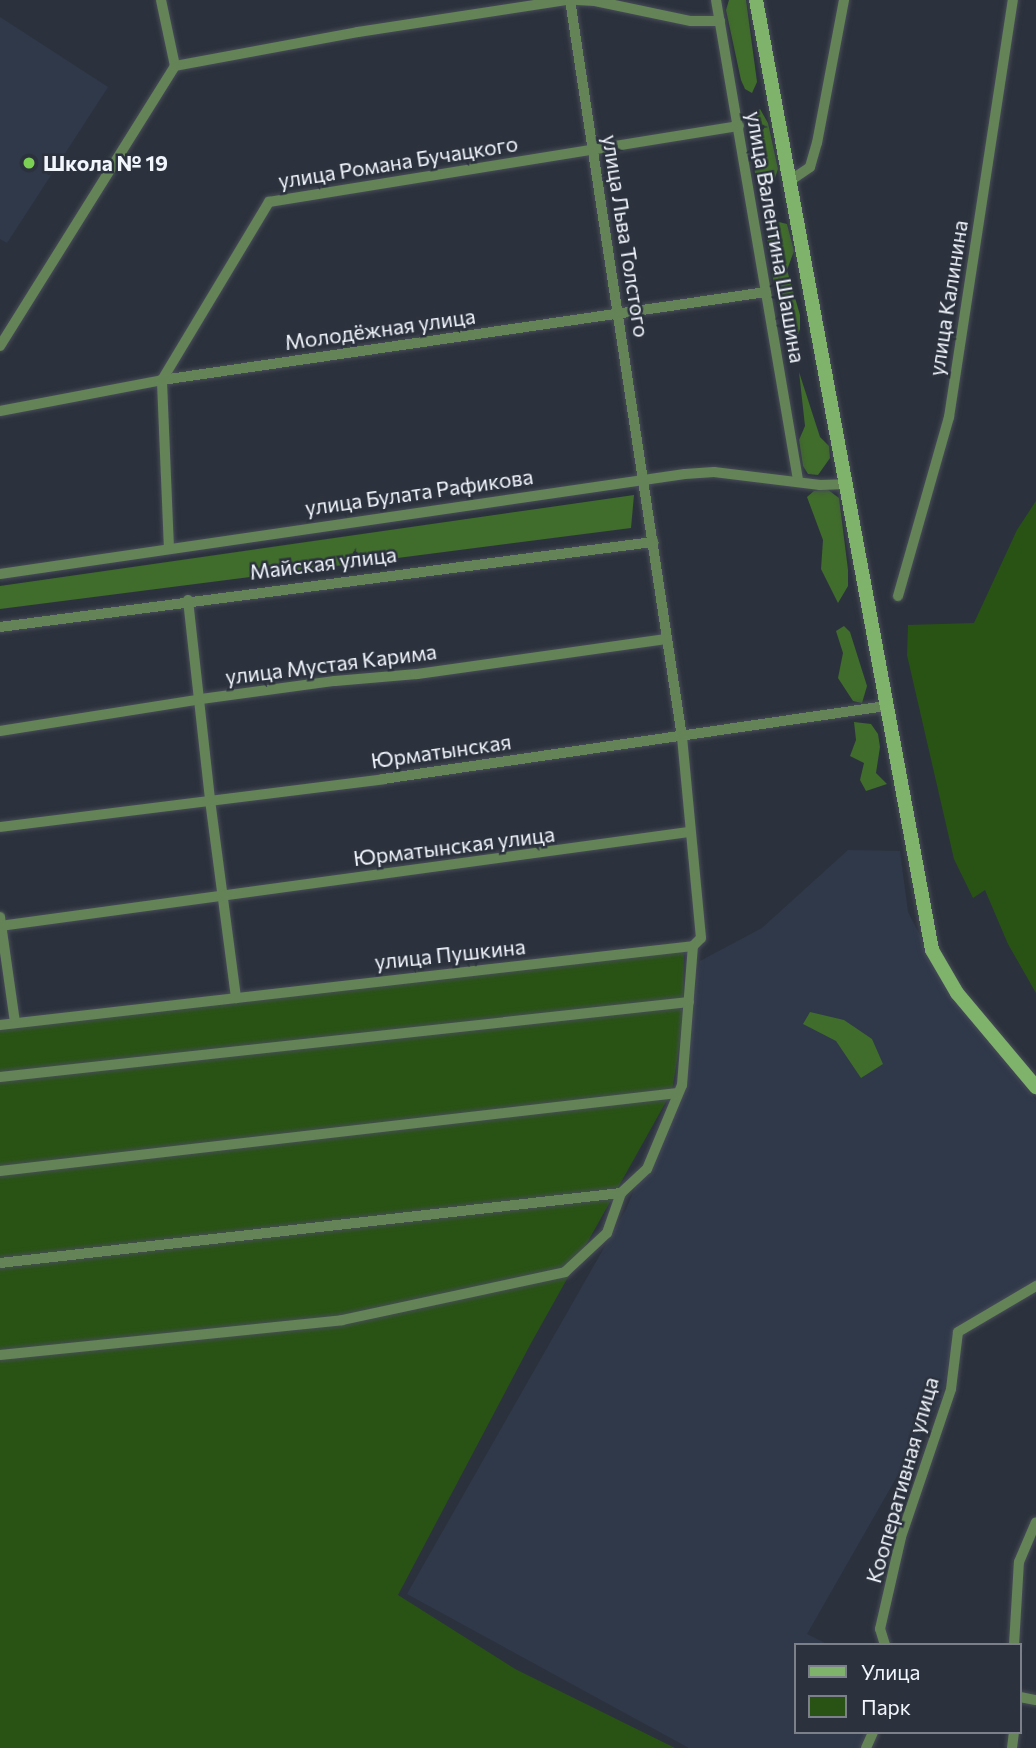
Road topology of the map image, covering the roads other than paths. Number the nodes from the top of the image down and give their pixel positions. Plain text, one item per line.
1 (161, 0) edge
2 (569, 0) edge
3 (577, 0) edge
4 (716, 0) edge
5 (756, 0) edge
6 (844, 0) edge
7 (1013, 0) edge
8 (720, 22) junction
9 (175, 66) junction
10 (738, 126) junction
11 (593, 150) junction
12 (791, 180) junction
13 (766, 292) junction
14 (618, 314) junction
15 (0, 346) edge
16 (162, 380) junction
17 (0, 411) edge
18 (643, 478) junction
19 (798, 480) junction
20 (845, 485) junction
21 (653, 542) junction
22 (169, 549) junction
23 (0, 574) edge
24 (898, 596) dead end
25 (188, 600) junction
26 (0, 627) edge
27 (667, 639) junction
28 (201, 699) junction
29 (886, 706) junction
30 (0, 731) edge
31 (682, 737) junction
32 (210, 800) junction
33 (0, 827) edge
34 (689, 832) junction
35 (223, 895) junction
36 (0, 923) edge
37 (693, 946) junction
38 (236, 998) junction
39 (689, 1002) junction
40 (15, 1023) junction
41 (0, 1024) edge
42 (0, 1077) edge
43 (1036, 1087) edge
44 (678, 1093) junction
45 (0, 1171) edge
46 (621, 1193) junction
47 (0, 1264) edge
48 (1036, 1286) edge
49 (0, 1355) edge
50 (1036, 1522) edge
51 (884, 1643) edge
52 (1014, 1643) edge

1 - 9 street
2 - 9 street
2 - 11 street, улица Льва Толстого
3 - 8 street
4 - 8 street, улица Валентина Шашина
5 - 12 street
6 - 12 street
7 - 24 street, улица Калинина
8 - 10 street, улица Валентина Шашина
9 - 15 street
10 - 11 street, улица Романа Бучацкого
10 - 13 street, улица Валентина Шашина
11 - 14 street, улица Льва Толстого
11 - 16 street, улица Романа Бучацкого
12 - 20 street
13 - 14 street, Молодёжная улица
13 - 19 street, улица Валентина Шашина
14 - 16 street, Молодёжная улица
14 - 18 street, улица Льва Толстого
16 - 17 street, Молодёжная улица
16 - 22 street
18 - 19 street, улица Булата Рафикова
18 - 21 street, улица Льва Толстого
18 - 22 street, улица Булата Рафикова
19 - 20 street, улица Булата Рафикова
20 - 29 street
21 - 25 street, Майская улица
21 - 27 street, улица Льва Толстого
22 - 23 street, улица Булата Рафикова
25 - 26 street, Майская улица
25 - 28 street
27 - 28 street, улица Мустая Карима
27 - 31 street, улица Льва Толстого
28 - 30 street, улица Мустая Карима
28 - 32 street
29 - 31 street, Юрматынская
29 - 43 street
31 - 32 street, Юрматынская
31 - 34 street
32 - 33 street, Юрматынская
32 - 35 street
34 - 35 street, Юрматынская улица
34 - 37 street
35 - 36 street, Юрматынская улица
35 - 38 street
36 - 40 street
37 - 38 street, улица Пушкина
37 - 39 street
38 - 40 street, улица Пушкина
39 - 42 street
39 - 44 street
40 - 41 street, улица Пушкина
44 - 45 street
44 - 46 street
46 - 47 street
46 - 49 street
48 - 51 street, Кооперативная улица
50 - 52 street

